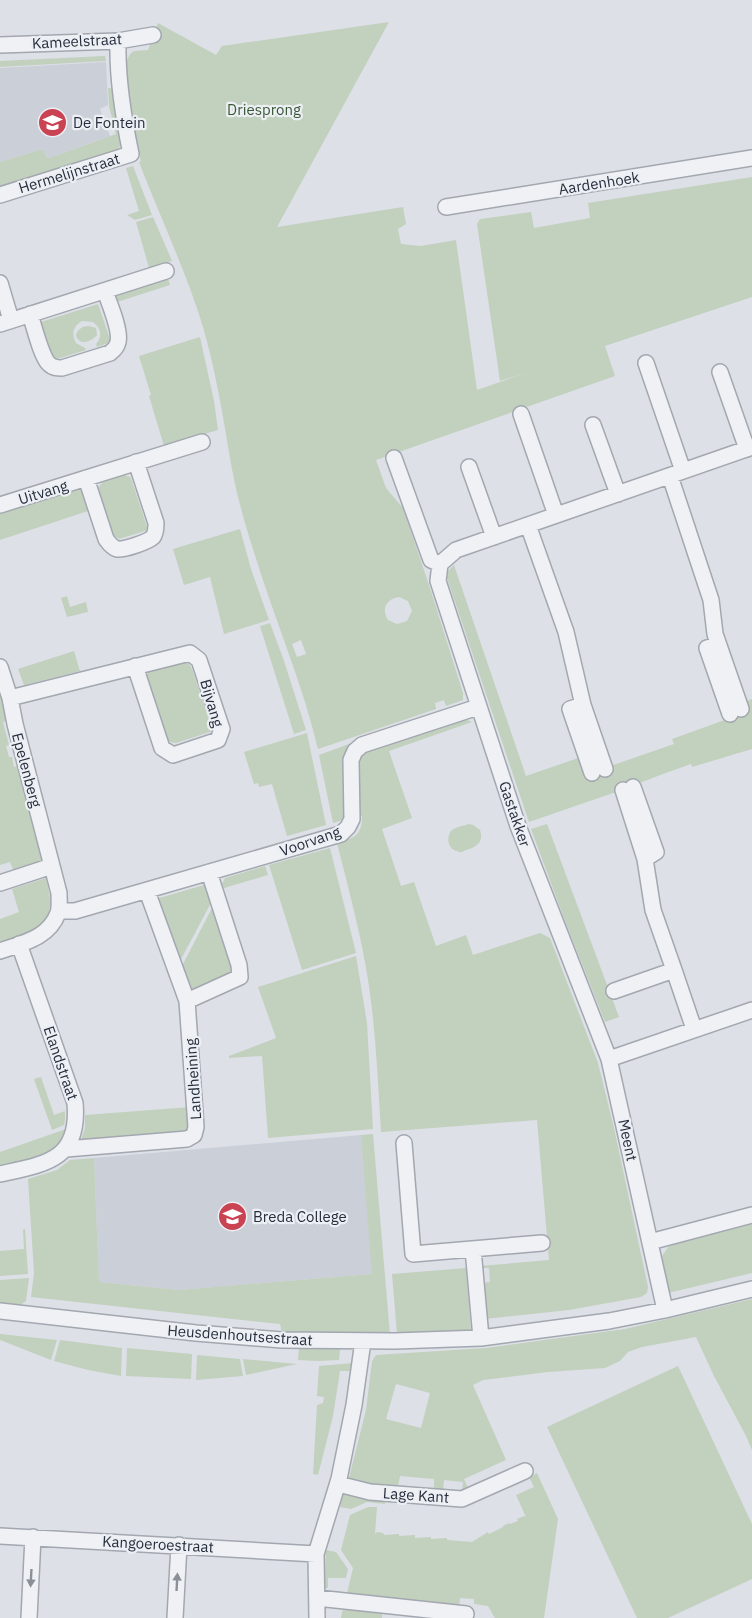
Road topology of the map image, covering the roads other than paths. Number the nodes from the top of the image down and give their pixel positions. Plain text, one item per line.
1 (153, 35) dead end
2 (118, 40) junction
3 (0, 45) edge
4 (752, 158) edge
5 (0, 195) edge
6 (446, 207) dead end
7 (166, 272) dead end
8 (0, 283) edge
9 (105, 291) junction
10 (30, 314) junction
11 (5, 322) edge
12 (646, 363) dead end
13 (720, 372) dead end
14 (521, 414) dead end
15 (593, 425) dead end
16 (202, 442) dead end
17 (750, 448) edge
18 (394, 458) dead end
19 (136, 462) junction
20 (469, 467) dead end
21 (676, 474) junction
22 (86, 478) junction
23 (618, 494) junction
24 (0, 505) edge
25 (556, 515) junction
26 (528, 525) junction
27 (494, 537) junction
28 (440, 564) junction
29 (135, 666) junction
30 (1, 672) edge
31 (10, 699) junction
32 (478, 707) junction
33 (736, 712) dead end
34 (598, 771) dead end
35 (628, 788) dead end
36 (52, 866) junction
37 (209, 872) junction
38 (0, 883) edge
39 (147, 891) junction
40 (59, 911) junction
41 (19, 944) junction
42 (0, 951) edge
43 (674, 970) junction
44 (614, 991) dead end
45 (187, 1001) junction
46 (752, 1010) edge
47 (694, 1029) junction
48 (609, 1059) junction
49 (404, 1143) dead end
50 (66, 1149) junction
51 (0, 1174) edge
52 (752, 1215) edge
53 (650, 1242) junction
54 (542, 1243) dead end
55 (473, 1250) junction
56 (752, 1289) edge
57 (665, 1310) junction
58 (0, 1311) edge
59 (481, 1338) junction
60 (363, 1341) junction
61 (525, 1471) dead end
62 (338, 1484) junction
63 (0, 1536) edge
64 (33, 1537) junction
65 (179, 1545) junction
66 (316, 1554) junction
67 (317, 1598) junction
68 (466, 1614) dead end
69 (29, 1618) edge
70 (175, 1618) edge
71 (317, 1618) edge

1 - 2 street, Kameelstraat
2 - 3 street, Kameelstraat
2 - 5 street, Hermelijnstraat
4 - 6 street, Aardenhoek
7 - 9 street
8 - 11 street
9 - 10 street
9 - 10 street
10 - 11 street
12 - 21 street
13 - 17 street
14 - 25 street
15 - 23 street
16 - 19 street, Uitvang
17 - 21 street
18 - 28 street
19 - 22 street, Uitvang
19 - 22 street, Uitvang
20 - 27 street
21 - 23 street
21 - 33 street
22 - 24 street, Uitvang
23 - 25 street
25 - 26 street
26 - 27 street
26 - 34 street
27 - 28 street
28 - 32 street, Gastakker
29 - 29 street, Bijvang
29 - 31 street, Bijvang
30 - 31 street, Epelenberg
31 - 36 street, Epelenberg
32 - 37 street, Voorvang
32 - 48 street, Gastakker
35 - 43 street
36 - 38 street
36 - 40 street, Epelenberg
37 - 39 street, Voorvang
37 - 45 street
39 - 40 street, Voorvang
39 - 45 street
40 - 41 street
41 - 42 street
41 - 50 street, Elandstraat
43 - 44 street
43 - 47 street
45 - 50 street, Landheining
46 - 47 street
47 - 48 street
48 - 53 street, Meent
49 - 55 street
50 - 51 street
52 - 53 street
53 - 57 street, Meent
54 - 55 street
55 - 59 street
56 - 57 street, Heusdenhoutsestraat
57 - 59 street, Heusdenhoutsestraat
58 - 60 street, Heusdenhoutsestraat
59 - 60 street, Heusdenhoutsestraat
60 - 62 street
61 - 62 street, Lage Kant
62 - 66 street
63 - 64 street, Kangoeroestraat
64 - 65 street, Kangoeroestraat
64 -> 69 street
65 - 66 street, Kangoeroestraat
70 -> 65 street
66 - 67 street
67 - 68 street
67 - 71 street

